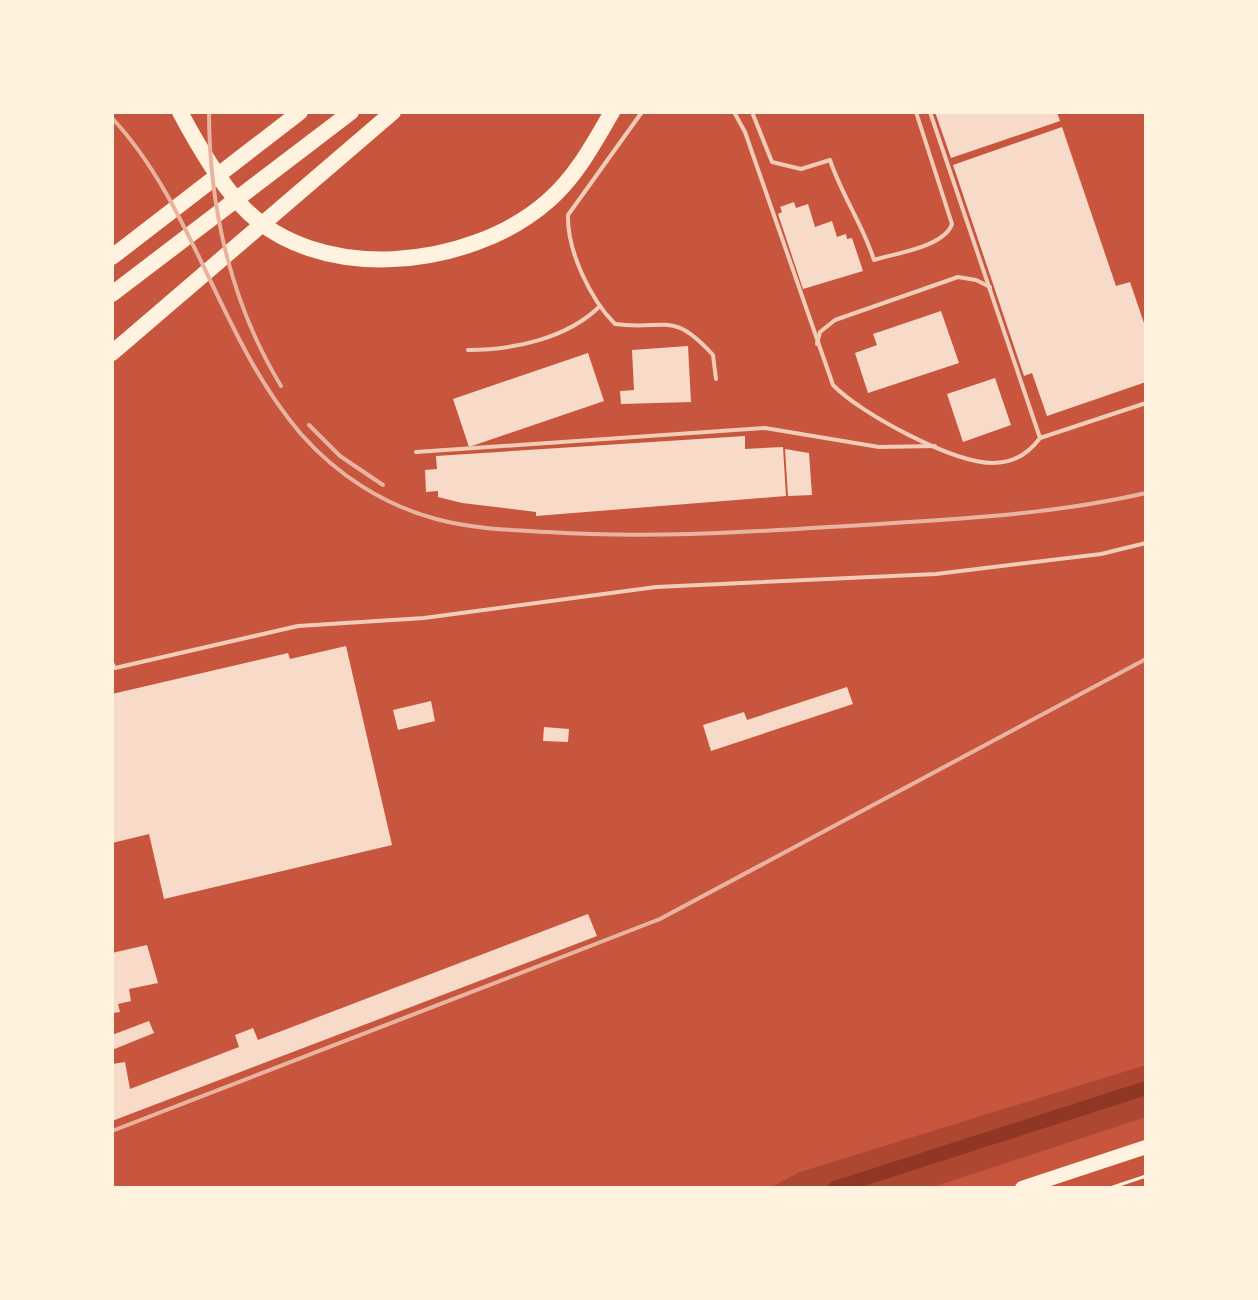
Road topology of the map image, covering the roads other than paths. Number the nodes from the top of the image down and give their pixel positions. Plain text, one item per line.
1 (180, 112) edge
2 (300, 112) edge
3 (351, 112) edge
4 (393, 112) edge
5 (612, 112) edge
6 (642, 112) edge
7 (734, 112) edge
8 (752, 112) edge
9 (916, 112) edge
10 (930, 112) edge
11 (112, 257) edge
12 (990, 287) junction
13 (112, 294) edge
14 (600, 306) junction
15 (816, 346) junction
16 (468, 350) dead end
17 (112, 353) edge
18 (716, 379) dead end
19 (1146, 403) edge
20 (1040, 438) junction
21 (937, 446) junction
22 (416, 452) dead end
23 (1146, 543) edge
24 (112, 663) edge
25 (1146, 1147) edge
26 (1022, 1188) edge

1 - 5 highway
2 - 11 highway
3 - 13 highway
4 - 17 highway
6 - 14 lane
7 - 15 lane
8 - 9 lane
10 - 12 lane
12 - 15 lane
12 - 20 lane
14 - 16 lane
14 - 18 lane
15 - 21 lane
19 - 20 lane
20 - 21 lane
21 - 22 lane
23 - 24 lane
25 - 26 main road

